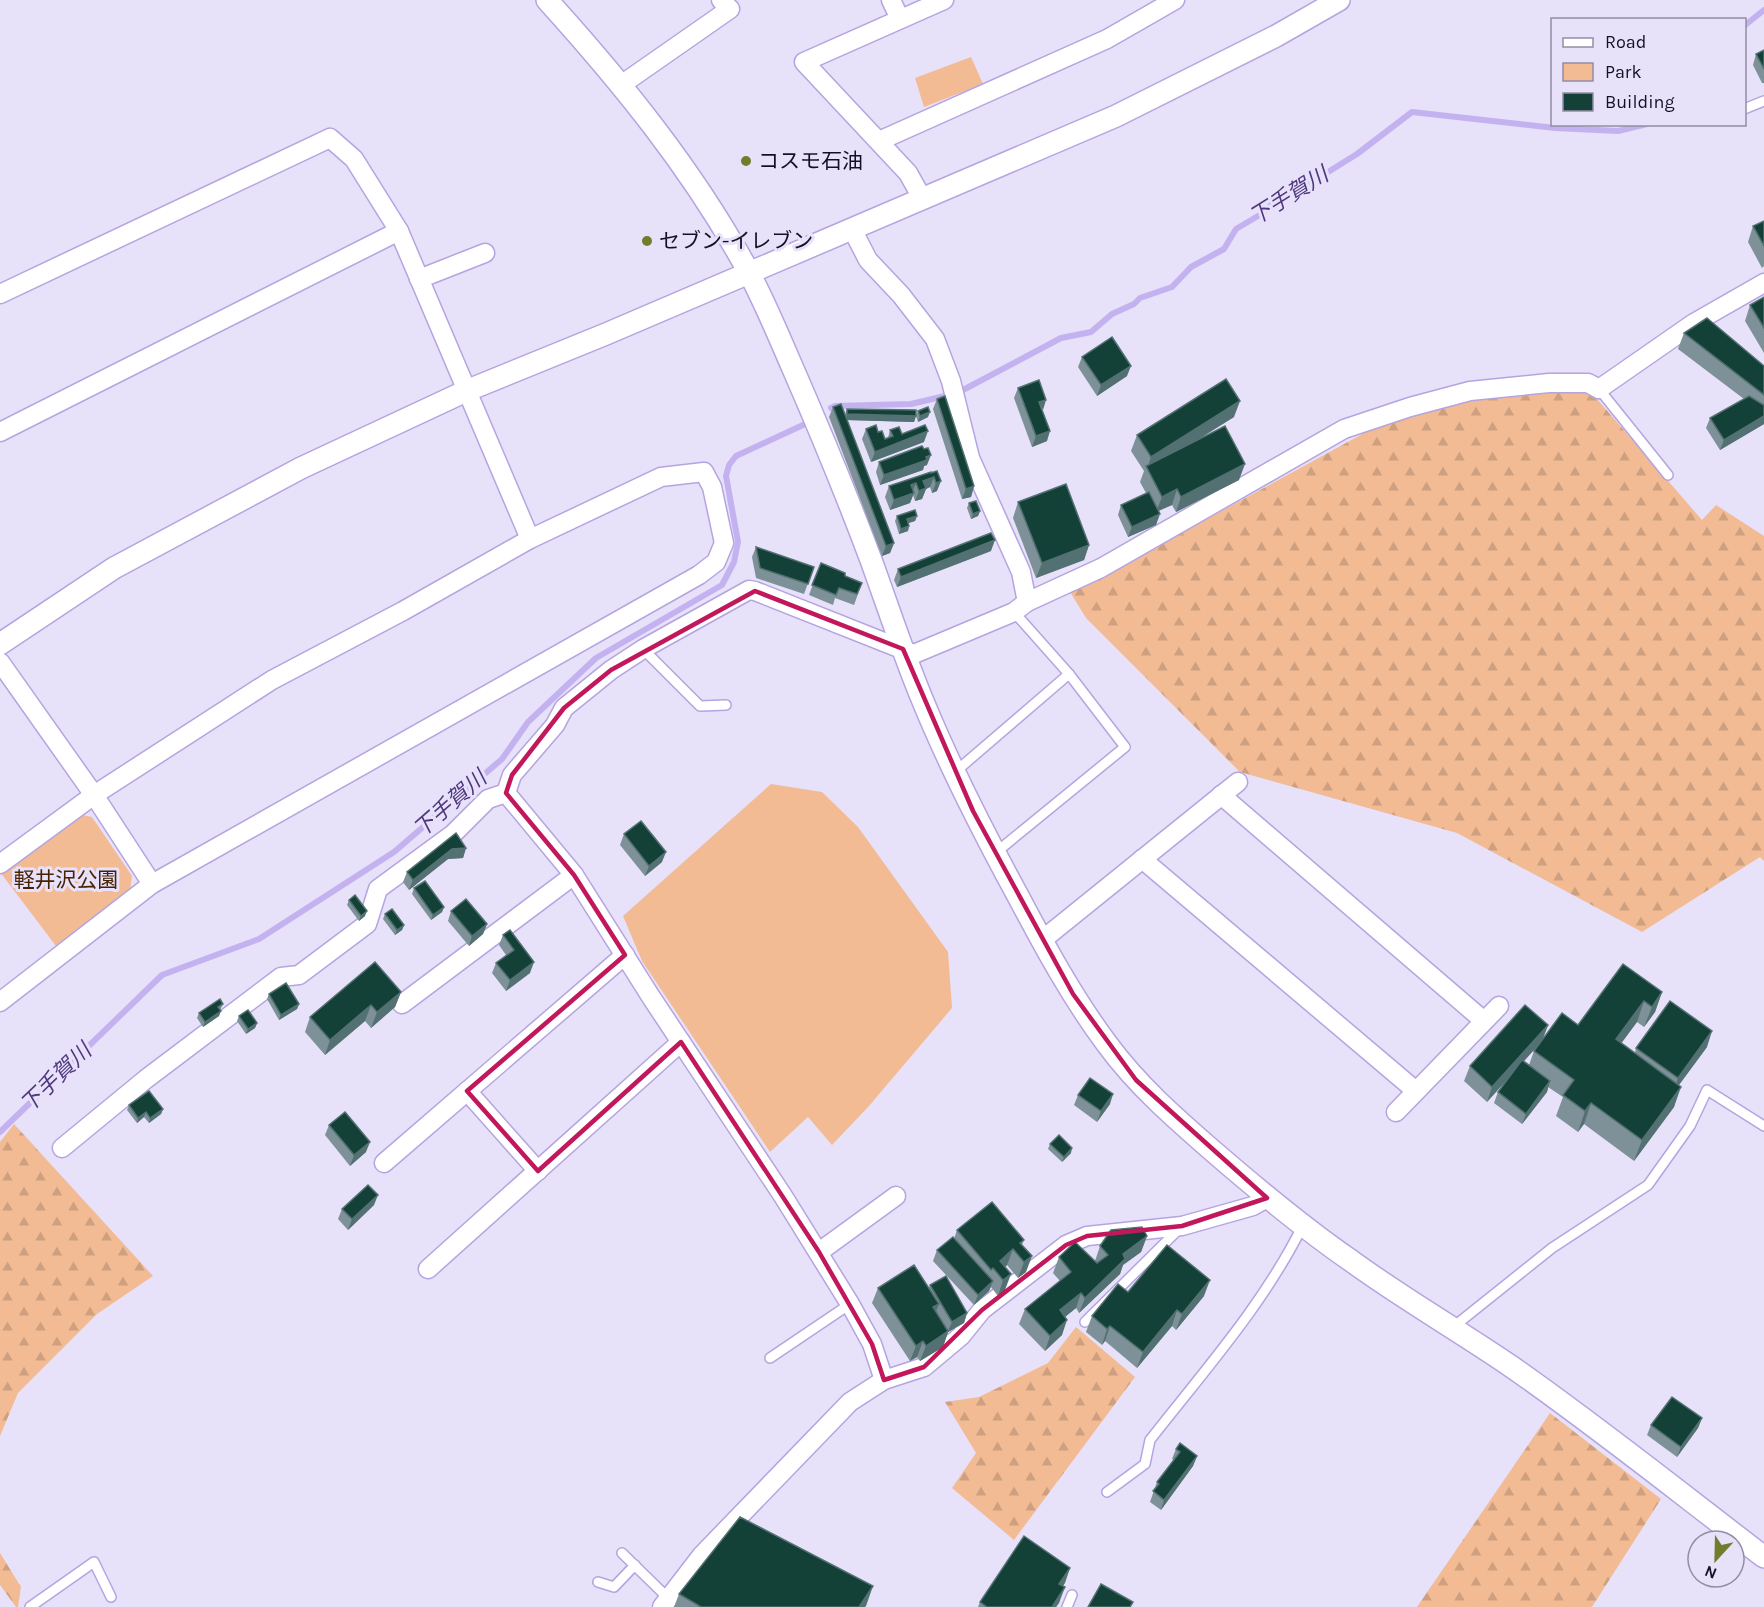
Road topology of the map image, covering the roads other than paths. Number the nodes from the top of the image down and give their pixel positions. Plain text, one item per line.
1 (546, 0) edge
2 (721, 0) edge
3 (891, 0) edge
4 (944, 0) edge
5 (1175, 0) edge
6 (1339, 0) edge
7 (900, 20) junction
8 (621, 85) junction
9 (1764, 101) edge
10 (1746, 108) edge
11 (879, 141) junction
12 (922, 198) junction
13 (852, 229) junction
14 (399, 231) junction
15 (485, 253) dead end
16 (749, 273) junction
17 (419, 279) junction
18 (1764, 283) edge
19 (0, 294) edge
20 (1599, 389) junction
21 (466, 391) junction
22 (0, 432) edge
23 (1668, 475) dead end
24 (530, 539) junction
25 (1020, 607) junction
26 (0, 644) edge
27 (643, 649) junction
28 (903, 650) junction
29 (0, 662) edge
30 (1069, 674) junction
31 (726, 705) dead end
32 (954, 772) junction
33 (1238, 782) dead end
34 (506, 793) junction
35 (94, 795) junction
36 (1221, 795) junction
37 (994, 854) junction
38 (1142, 859) junction
39 (0, 864) edge
40 (574, 875) junction
41 (152, 884) junction
42 (1041, 941) junction
43 (625, 956) junction
44 (0, 1002) edge
45 (402, 1004) edge
46 (1498, 1006) dead end
47 (1484, 1021) junction
48 (681, 1042) junction
49 (467, 1091) junction
50 (1416, 1091) junction
51 (1396, 1112) dead end
52 (1764, 1126) edge
53 (62, 1148) dead end
54 (384, 1162) dead end
55 (538, 1171) junction
56 (896, 1196) dead end
57 (1267, 1198) junction
58 (1303, 1225) junction
59 (1182, 1226) junction
60 (819, 1252) junction
61 (428, 1269) dead end
62 (850, 1304) junction
63 (1085, 1322) dead end
64 (1452, 1328) junction
65 (770, 1358) dead end
66 (885, 1380) junction
67 (1107, 1492) dead end
68 (622, 1553) dead end
69 (1764, 1557) edge
70 (635, 1565) junction
71 (598, 1581) dead end
72 (1072, 1595) dead end
73 (111, 1597) dead end
74 (665, 1603) edge
75 (30, 1607) edge
76 (1067, 1607) edge

1 - 8 street
2 - 8 street
3 - 7 street
4 - 7 street
5 - 11 street
6 - 12 street
7 - 11 street
8 - 16 street
9 - 10 lane
11 - 12 street
12 - 13 street
13 - 16 street
13 - 25 street
14 - 17 street
14 - 19 street
14 - 22 street
15 - 17 street
16 - 21 street
16 - 28 street
17 - 21 street
18 - 20 street
20 - 23 lane
20 - 25 street
21 - 24 street
21 - 26 street
24 - 35 street
24 - 41 street
25 - 28 street
25 - 30 lane
27 - 28 street
27 - 31 lane
27 - 34 street
28 - 32 street
29 - 35 street
30 - 32 lane
30 - 37 lane
32 - 37 street
33 - 36 street
34 - 40 street
34 - 53 street
35 - 39 street
35 - 41 street
36 - 38 street
36 - 47 street
37 - 42 street
38 - 42 street
38 - 50 street
40 - 43 street
40 - 45 street
41 - 44 street
42 - 57 street
43 - 48 street
43 - 49 street
46 - 47 street
47 - 50 street
48 - 55 street
48 - 60 street
49 - 54 street
49 - 55 street
50 - 51 street
52 - 64 lane
55 - 61 street
56 - 60 street
57 - 58 street
57 - 59 street
58 - 64 street
58 - 67 lane
59 - 63 lane
59 - 66 street
60 - 62 street
62 - 65 lane
62 - 66 street
64 - 69 street
66 - 74 street
68 - 70 lane
70 - 71 lane
70 - 74 lane
72 - 76 lane
73 - 75 lane

